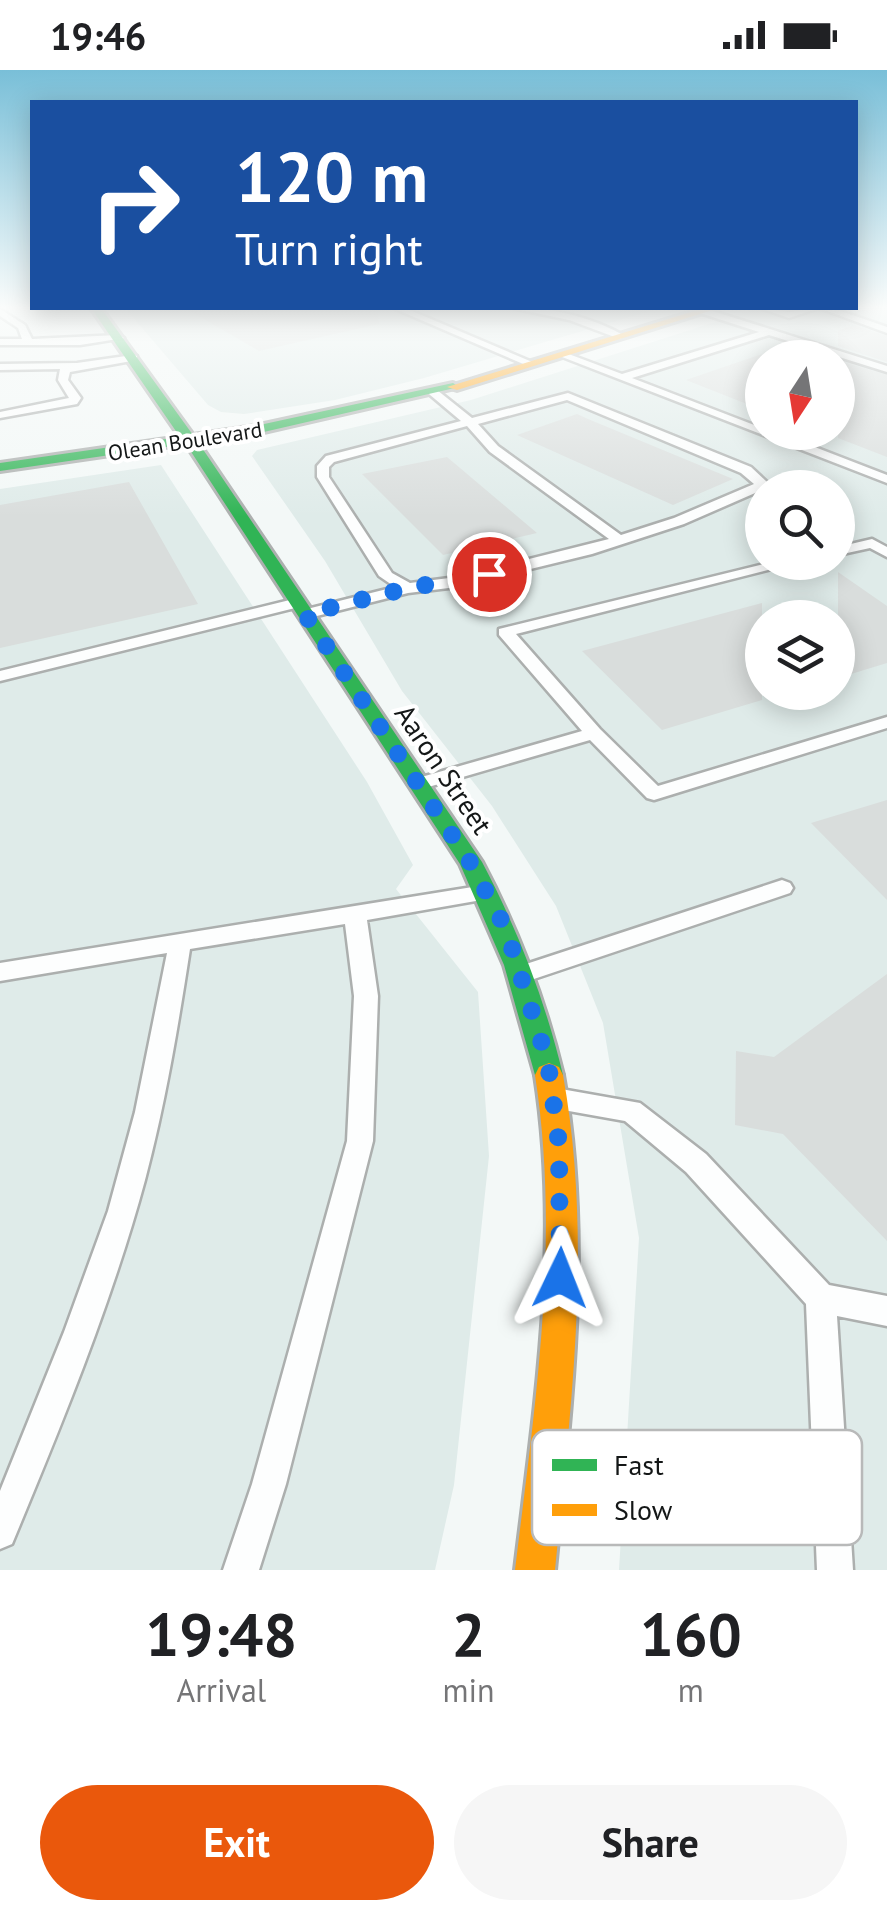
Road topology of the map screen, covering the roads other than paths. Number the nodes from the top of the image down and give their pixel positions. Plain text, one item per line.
1 (64, 377) edge
2 (146, 377) edge
3 (486, 377) edge
4 (622, 378) edge
5 (433, 392) junction
6 (0, 414) edge
7 (469, 421) junction
8 (745, 425) edge
9 (191, 442) junction
10 (810, 450) edge
11 (0, 467) edge
12 (887, 480) edge
13 (620, 540) junction
14 (855, 548) edge
15 (887, 553) edge
16 (745, 573) edge
17 (408, 588) junction
18 (301, 608) junction
19 (0, 676) edge
20 (887, 722) edge
21 (594, 733) junction
22 (418, 784) junction
23 (782, 888) dead end
24 (486, 893) junction
25 (356, 914) junction
26 (180, 943) junction
27 (0, 972) edge
28 (522, 974) junction
29 (554, 1099) junction
30 (821, 1298) junction
31 (887, 1310) edge
32 (547, 1430) edge
33 (827, 1430) edge
34 (0, 1532) edge
35 (537, 1545) edge
36 (833, 1545) edge
37 (241, 1570) edge
38 (535, 1570) edge
39 (834, 1570) edge

1 - 6 lane
2 - 9 street, Aaron Street
3 - 5 street, Olean Boulevard
4 - 8 lane
5 - 7 lane
5 - 9 street, Olean Boulevard
7 - 13 lane
7 - 13 lane
7 - 17 lane
9 - 11 street, Olean Boulevard
9 - 18 street, Aaron Street
10 - 12 lane
13 - 17 lane
14 - 15 lane
16 - 21 lane
17 - 18 lane
18 - 19 lane
18 - 22 street, Aaron Street
20 - 21 lane
21 - 22 lane
22 - 24 street, Aaron Street
23 - 28 lane
24 - 25 lane
24 - 28 street, Aaron Street
25 - 26 lane
25 - 37 lane
26 - 27 lane
26 - 34 lane
28 - 29 street, Aaron Street
29 - 30 lane
29 - 32 street, Aaron Street
30 - 31 lane
30 - 33 lane
35 - 38 street, Aaron Street
36 - 39 lane

